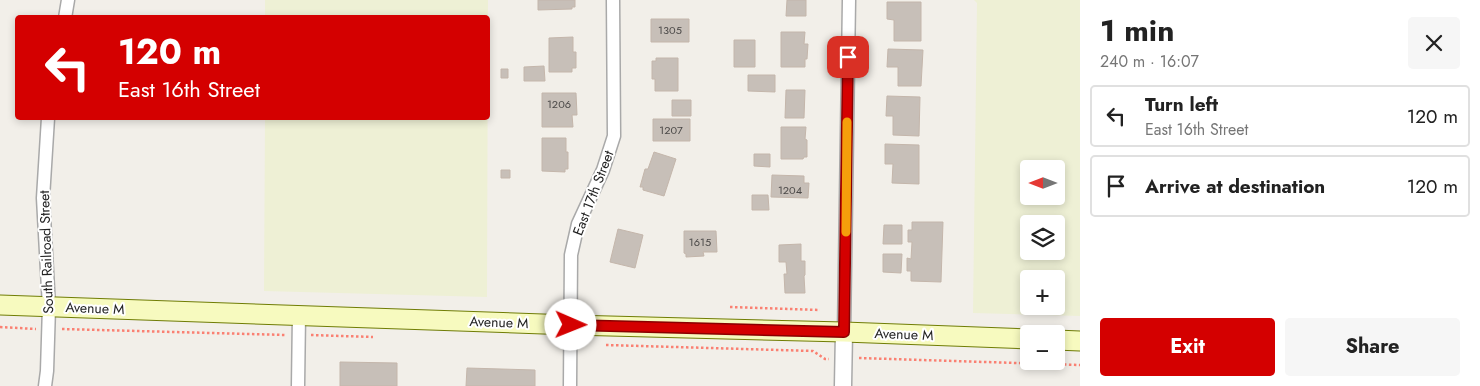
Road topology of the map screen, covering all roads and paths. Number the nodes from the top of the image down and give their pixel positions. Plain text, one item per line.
1 (68, 0) edge
2 (612, 0) edge
3 (849, 0) edge
4 (66, 15) edge
5 (48, 120) edge
6 (0, 305) edge
7 (49, 307) junction
8 (730, 307) dead end
9 (820, 310) dead end
10 (299, 315) junction
11 (571, 325) junction
12 (0, 327) edge
13 (49, 329) junction
14 (844, 332) junction
15 (299, 335) junction
16 (377, 337) dead end
17 (1020, 339) edge
18 (1065, 340) edge
19 (1080, 341) edge
20 (599, 344) dead end
21 (844, 359) junction
22 (1080, 365) edge
23 (45, 386) edge
24 (298, 386) edge
25 (570, 386) edge
26 (843, 386) edge

1 - 4 street
2 - 11 street, East 17th Street
3 - 14 street
5 - 7 street, South Railroad Street
6 - 7 main road, Avenue M
7 - 10 main road, Avenue M
7 - 13 street, South Railroad Street
8 - 9 path
10 - 11 main road, Avenue M
10 - 15 street
11 - 14 main road, Avenue M
11 - 25 street, East 17th Street
12 - 13 path
13 - 15 path
13 - 23 street, South Railroad Street
14 - 17 main road, Avenue M
14 - 21 street
15 - 16 path
15 - 24 street
18 - 19 main road
20 - 21 path
21 - 22 path
21 - 26 street

